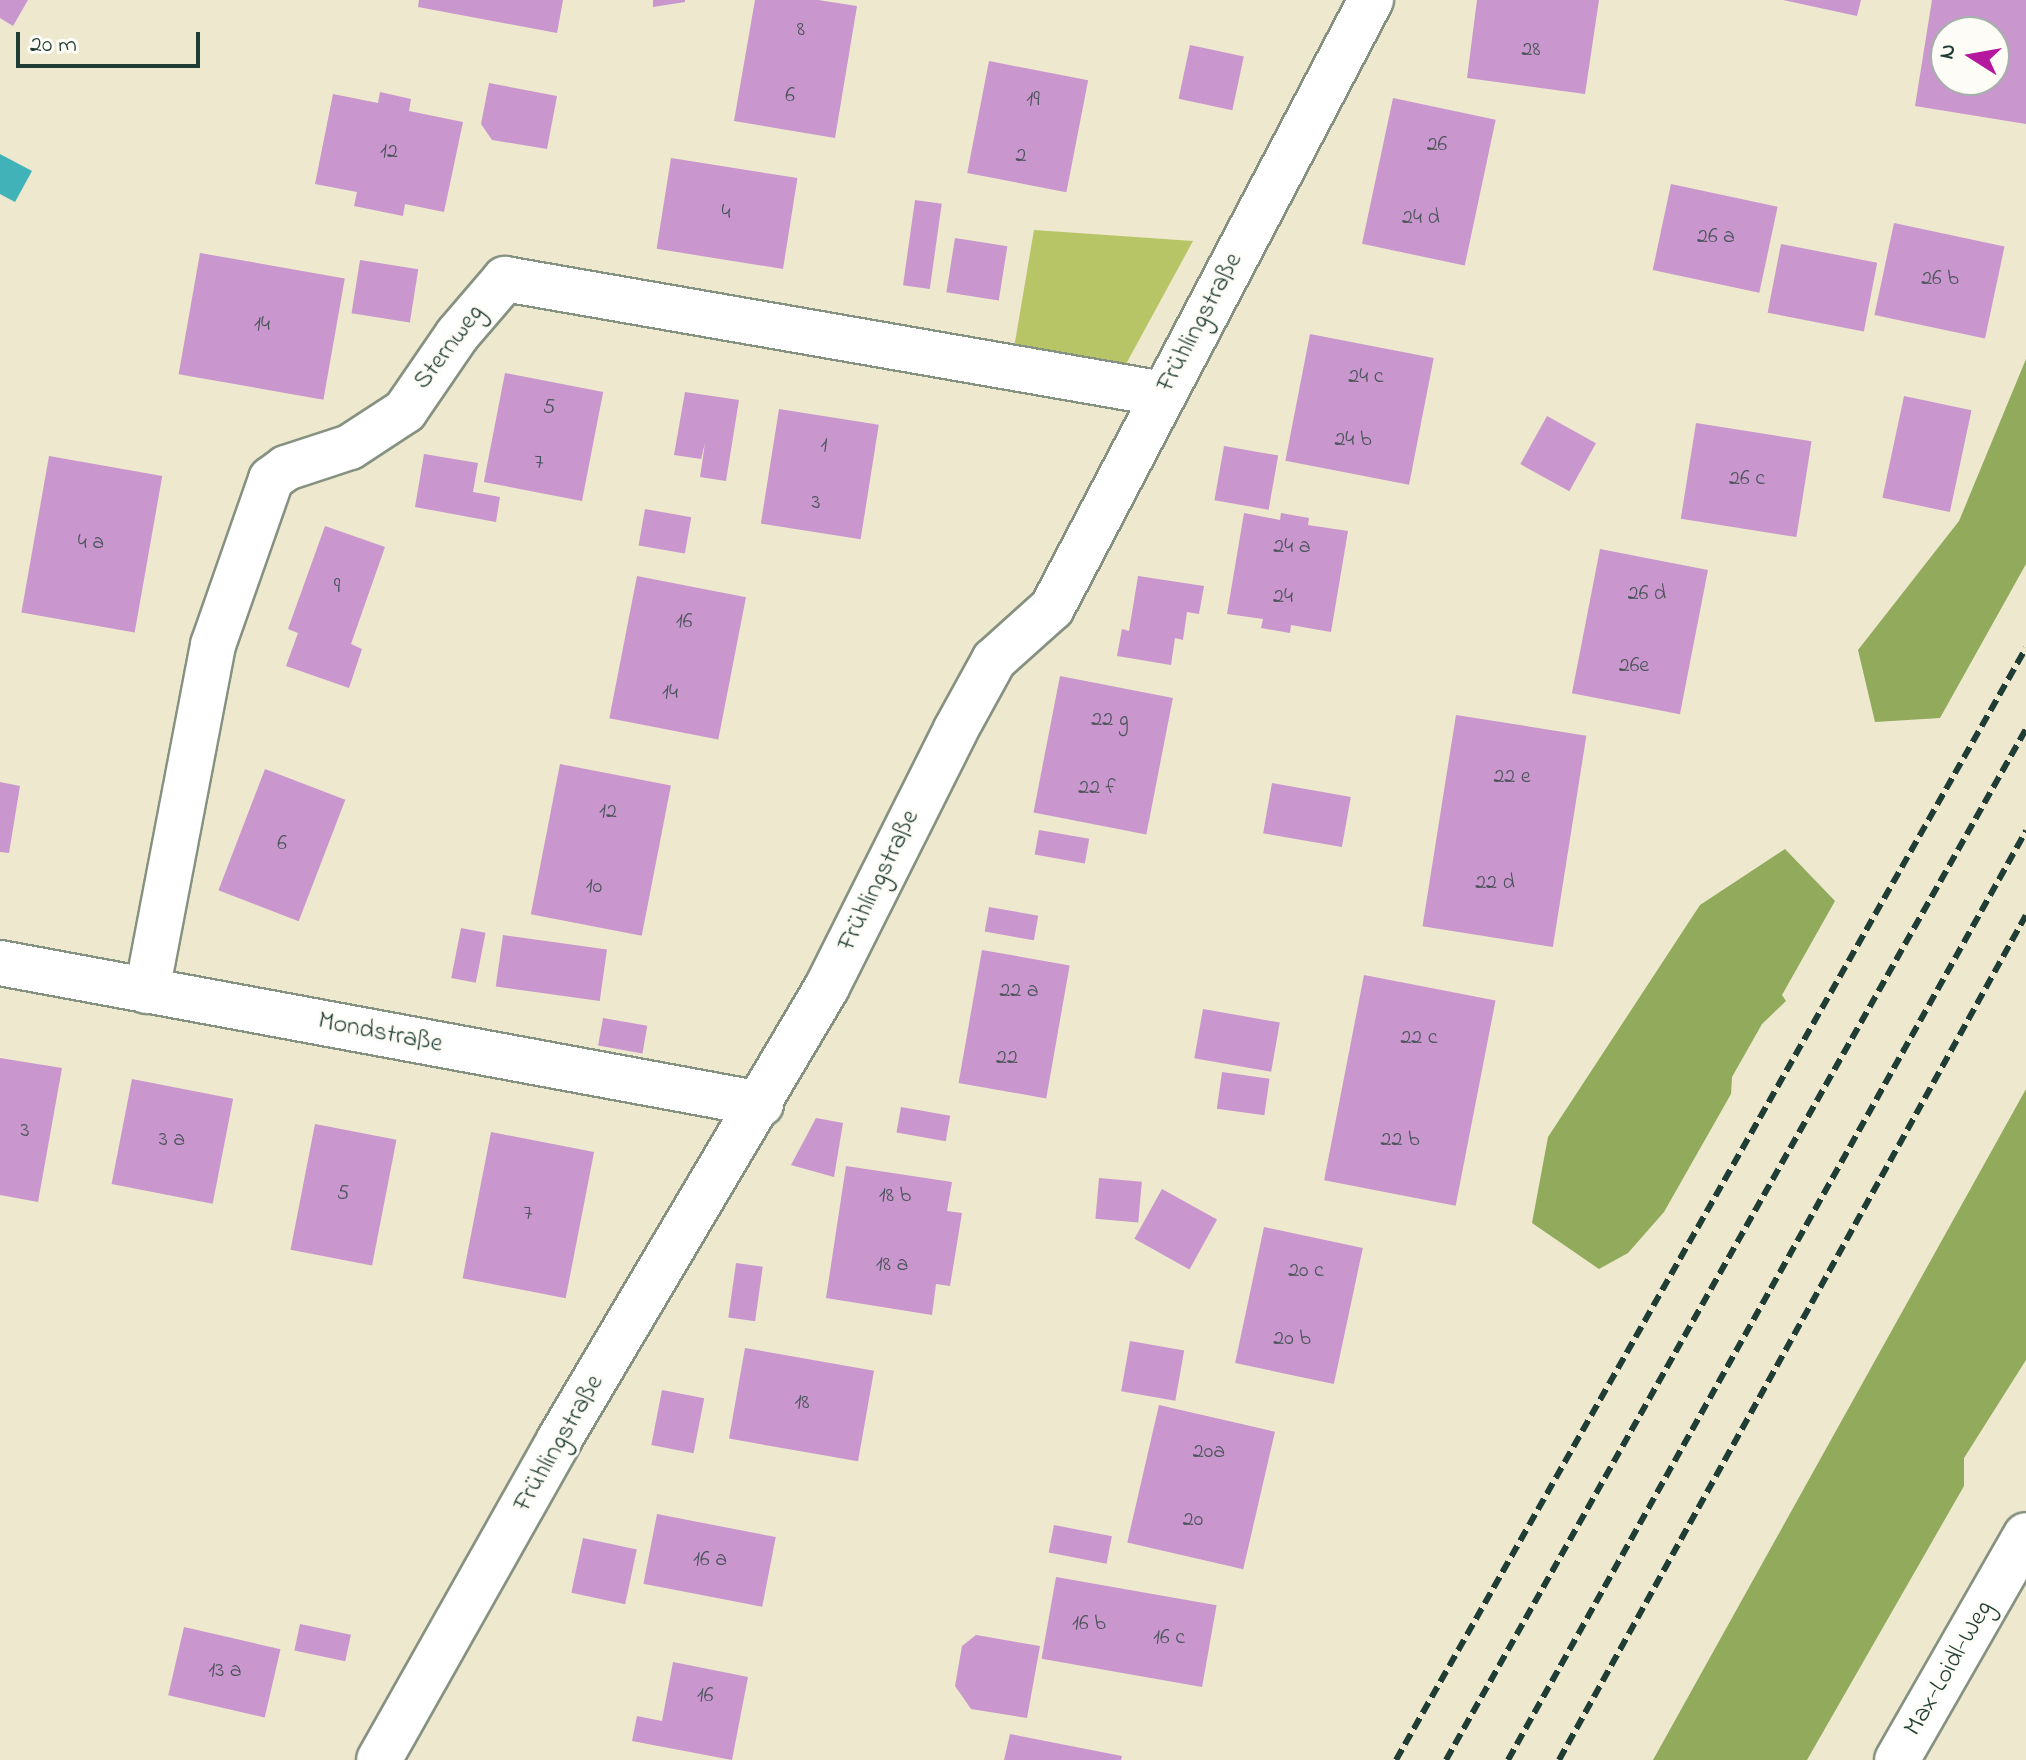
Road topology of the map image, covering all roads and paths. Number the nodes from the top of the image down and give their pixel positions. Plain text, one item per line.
1 (1371, 0) edge
2 (1163, 394) junction
3 (0, 963) edge
4 (147, 991) junction
5 (761, 1104) junction
6 (2026, 1535) edge
7 (379, 1760) edge
8 (1897, 1760) edge

1 - 2 street, Frühlingstraße
2 - 4 street, Sternweg
2 - 5 street, Frühlingstraße
3 - 4 street, Mondstraße
4 - 5 street, Mondstraße
5 - 7 street, Frühlingstraße
6 - 8 street, Max-Loidl-Weg

